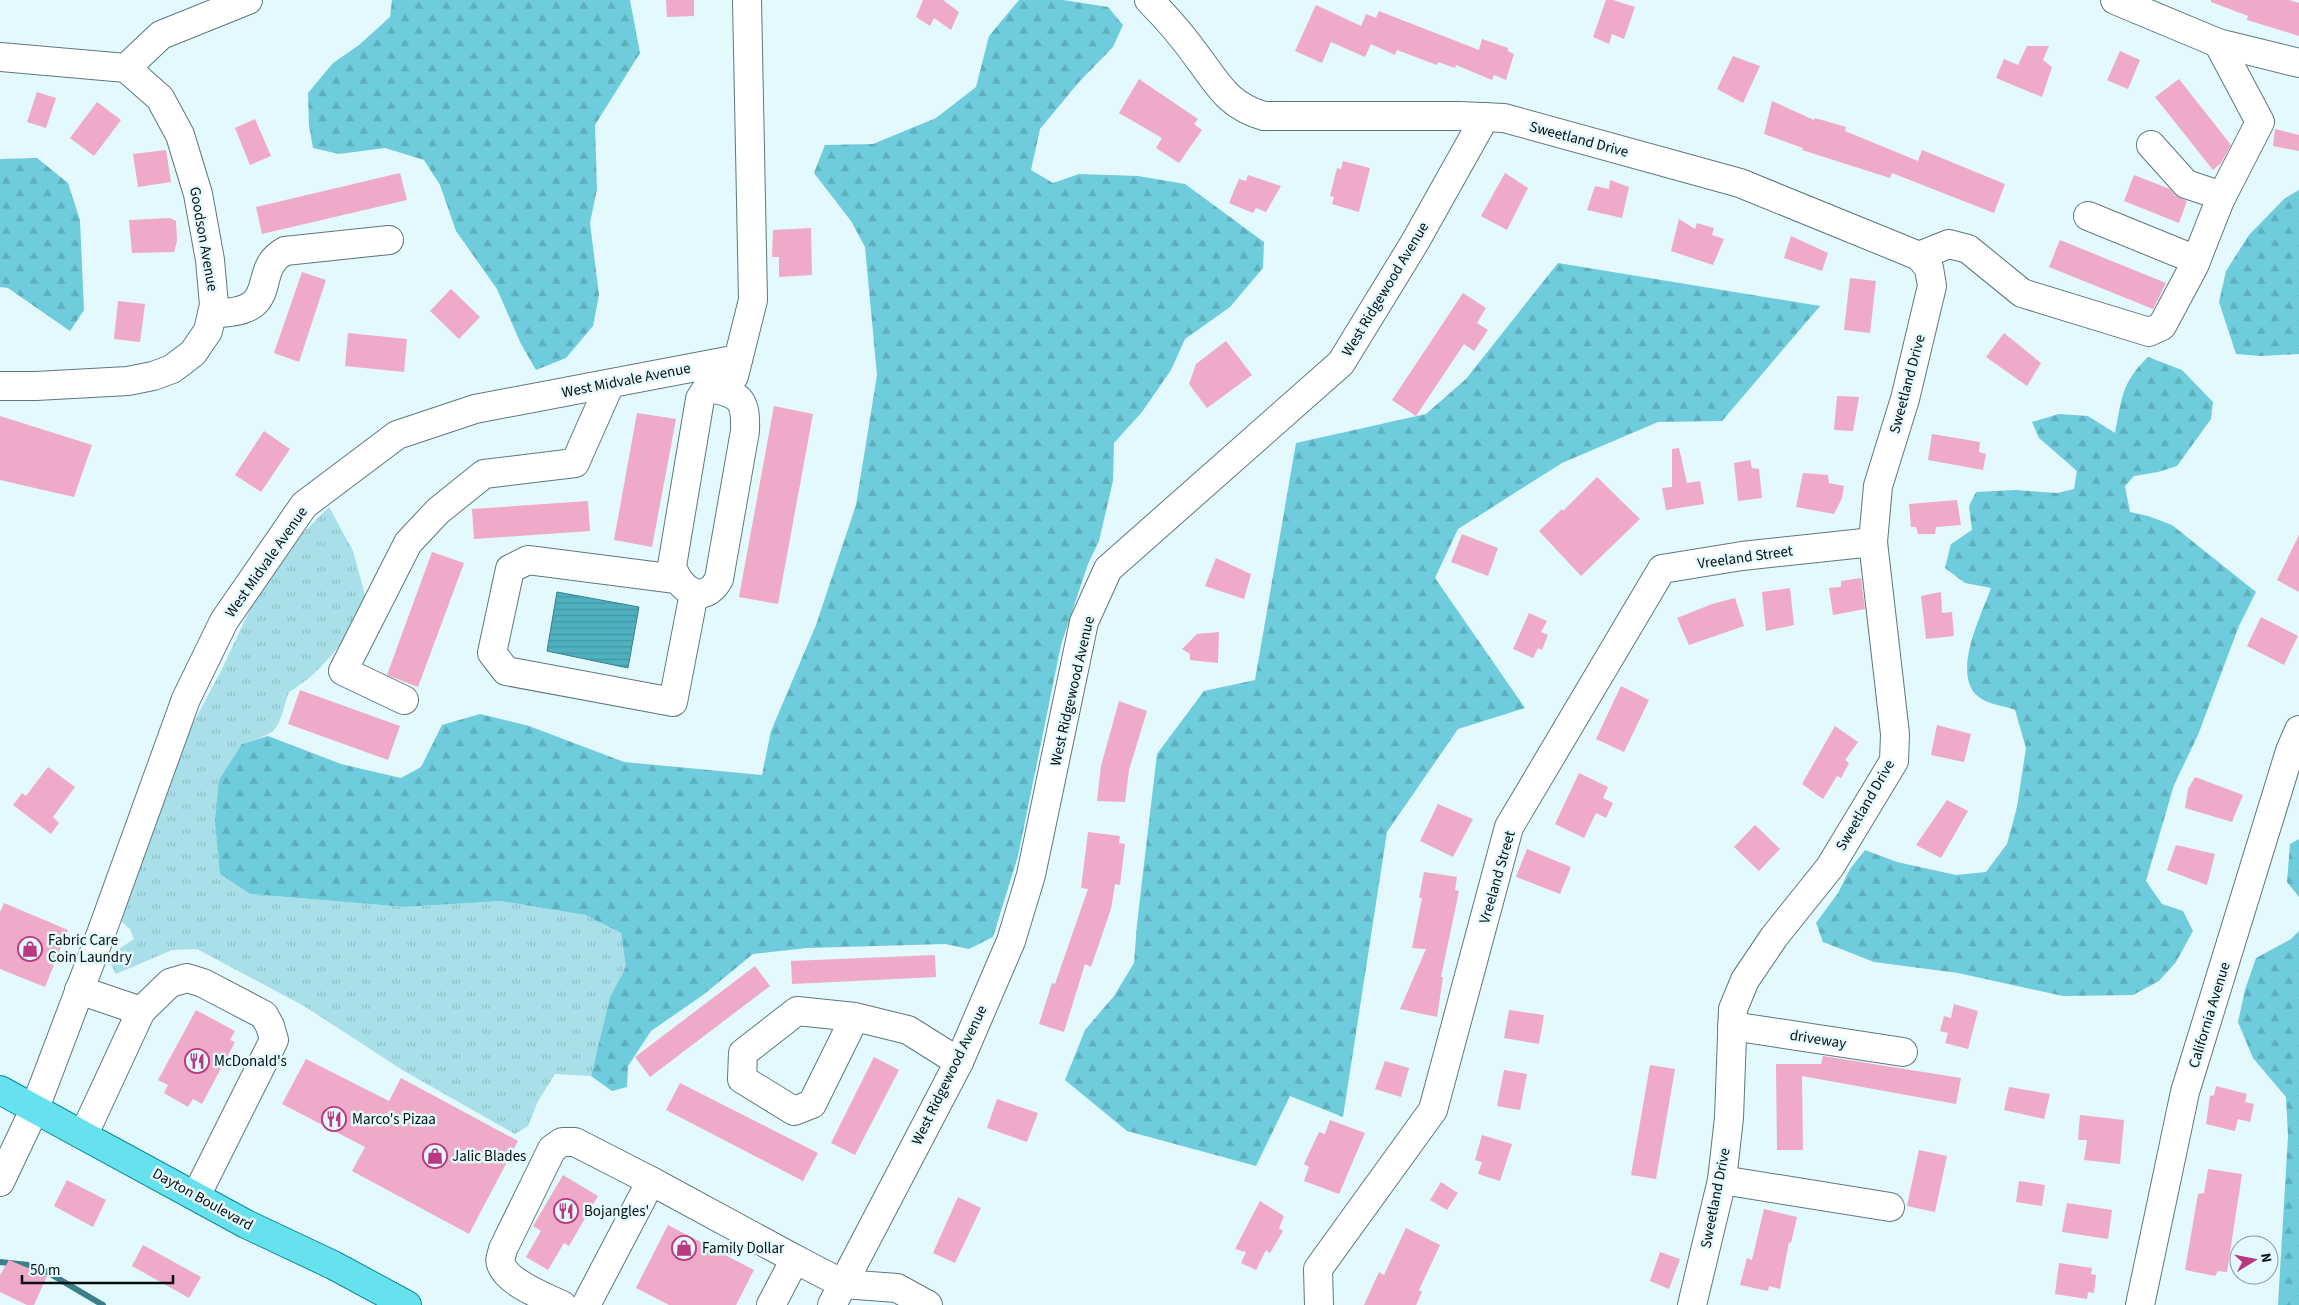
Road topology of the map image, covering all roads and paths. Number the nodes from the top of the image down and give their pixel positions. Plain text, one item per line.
1 (248, 0) edge
2 (747, 0) edge
3 (1149, 0) edge
4 (2115, 0) edge
5 (2218, 43) junction
6 (0, 57) edge
7 (2299, 62) edge
8 (126, 68) junction
9 (1485, 117) junction
10 (2150, 145) dead end
11 (2222, 196) junction
12 (2088, 216) dead end
13 (389, 240) dead end
14 (1919, 256) junction
15 (2196, 260) junction
16 (212, 313) junction
17 (738, 359) junction
18 (610, 384) junction
19 (0, 386) edge
20 (730, 392) junction
21 (1872, 542) junction
22 (685, 586) junction
23 (404, 700) dead end
24 (2299, 730) edge
25 (79, 990) junction
26 (141, 1011) junction
27 (855, 1017) dead end
28 (1732, 1026) junction
29 (1903, 1052) dead end
30 (958, 1062) junction
31 (0, 1090) edge
32 (35, 1108) junction
33 (84, 1134) junction
34 (2, 1174) edge
35 (1722, 1180) junction
36 (651, 1181) junction
37 (196, 1196) junction
38 (1890, 1207) dead end
39 (795, 1259) junction
40 (837, 1294) edge
41 (879, 1296) edge
42 (530, 1298) edge
43 (407, 1305) edge
44 (562, 1305) edge
45 (586, 1305) edge
46 (771, 1305) edge
47 (928, 1305) edge
48 (1319, 1305) edge
49 (1692, 1305) edge
50 (2140, 1305) edge

1 - 8 street
2 - 17 street
3 - 9 street, Sweetland Drive
4 - 5 street
5 - 7 street
5 - 11 street
6 - 8 street
8 - 16 street, Goodson Avenue
9 - 14 street, Sweetland Drive
9 - 30 street, West Ridgewood Avenue
10 - 11 street
11 - 15 street
12 - 15 street
13 - 16 street
14 - 15 street
14 - 21 street, Sweetland Drive
16 - 19 street, Goodson Avenue
17 - 18 street, West Midvale Avenue
17 - 20 street
18 - 23 street
18 - 25 street, West Midvale Avenue
20 - 22 street
20 - 22 street
21 - 28 street, Sweetland Drive
21 - 48 street, Vreeland Street
22 - 22 street
24 - 50 street, California Avenue
25 - 26 street
25 - 32 street, West Midvale Avenue
26 - 33 street
26 - 37 street
27 - 30 street
28 - 29 street, driveway
28 - 35 street, Sweetland Drive
30 - 40 street, West Ridgewood Avenue
31 - 32 main road, Dayton Boulevard
32 - 33 main road, Dayton Boulevard
32 - 34 street, West Midvale Avenue
33 - 37 main road, Dayton Boulevard
35 - 38 street
35 - 49 street, Sweetland Drive
36 - 39 street
36 - 42 street
36 - 45 street
37 - 43 main road, Dayton Boulevard
39 - 40 street
39 - 46 street
40 - 41 street
41 - 47 street
42 - 44 street

